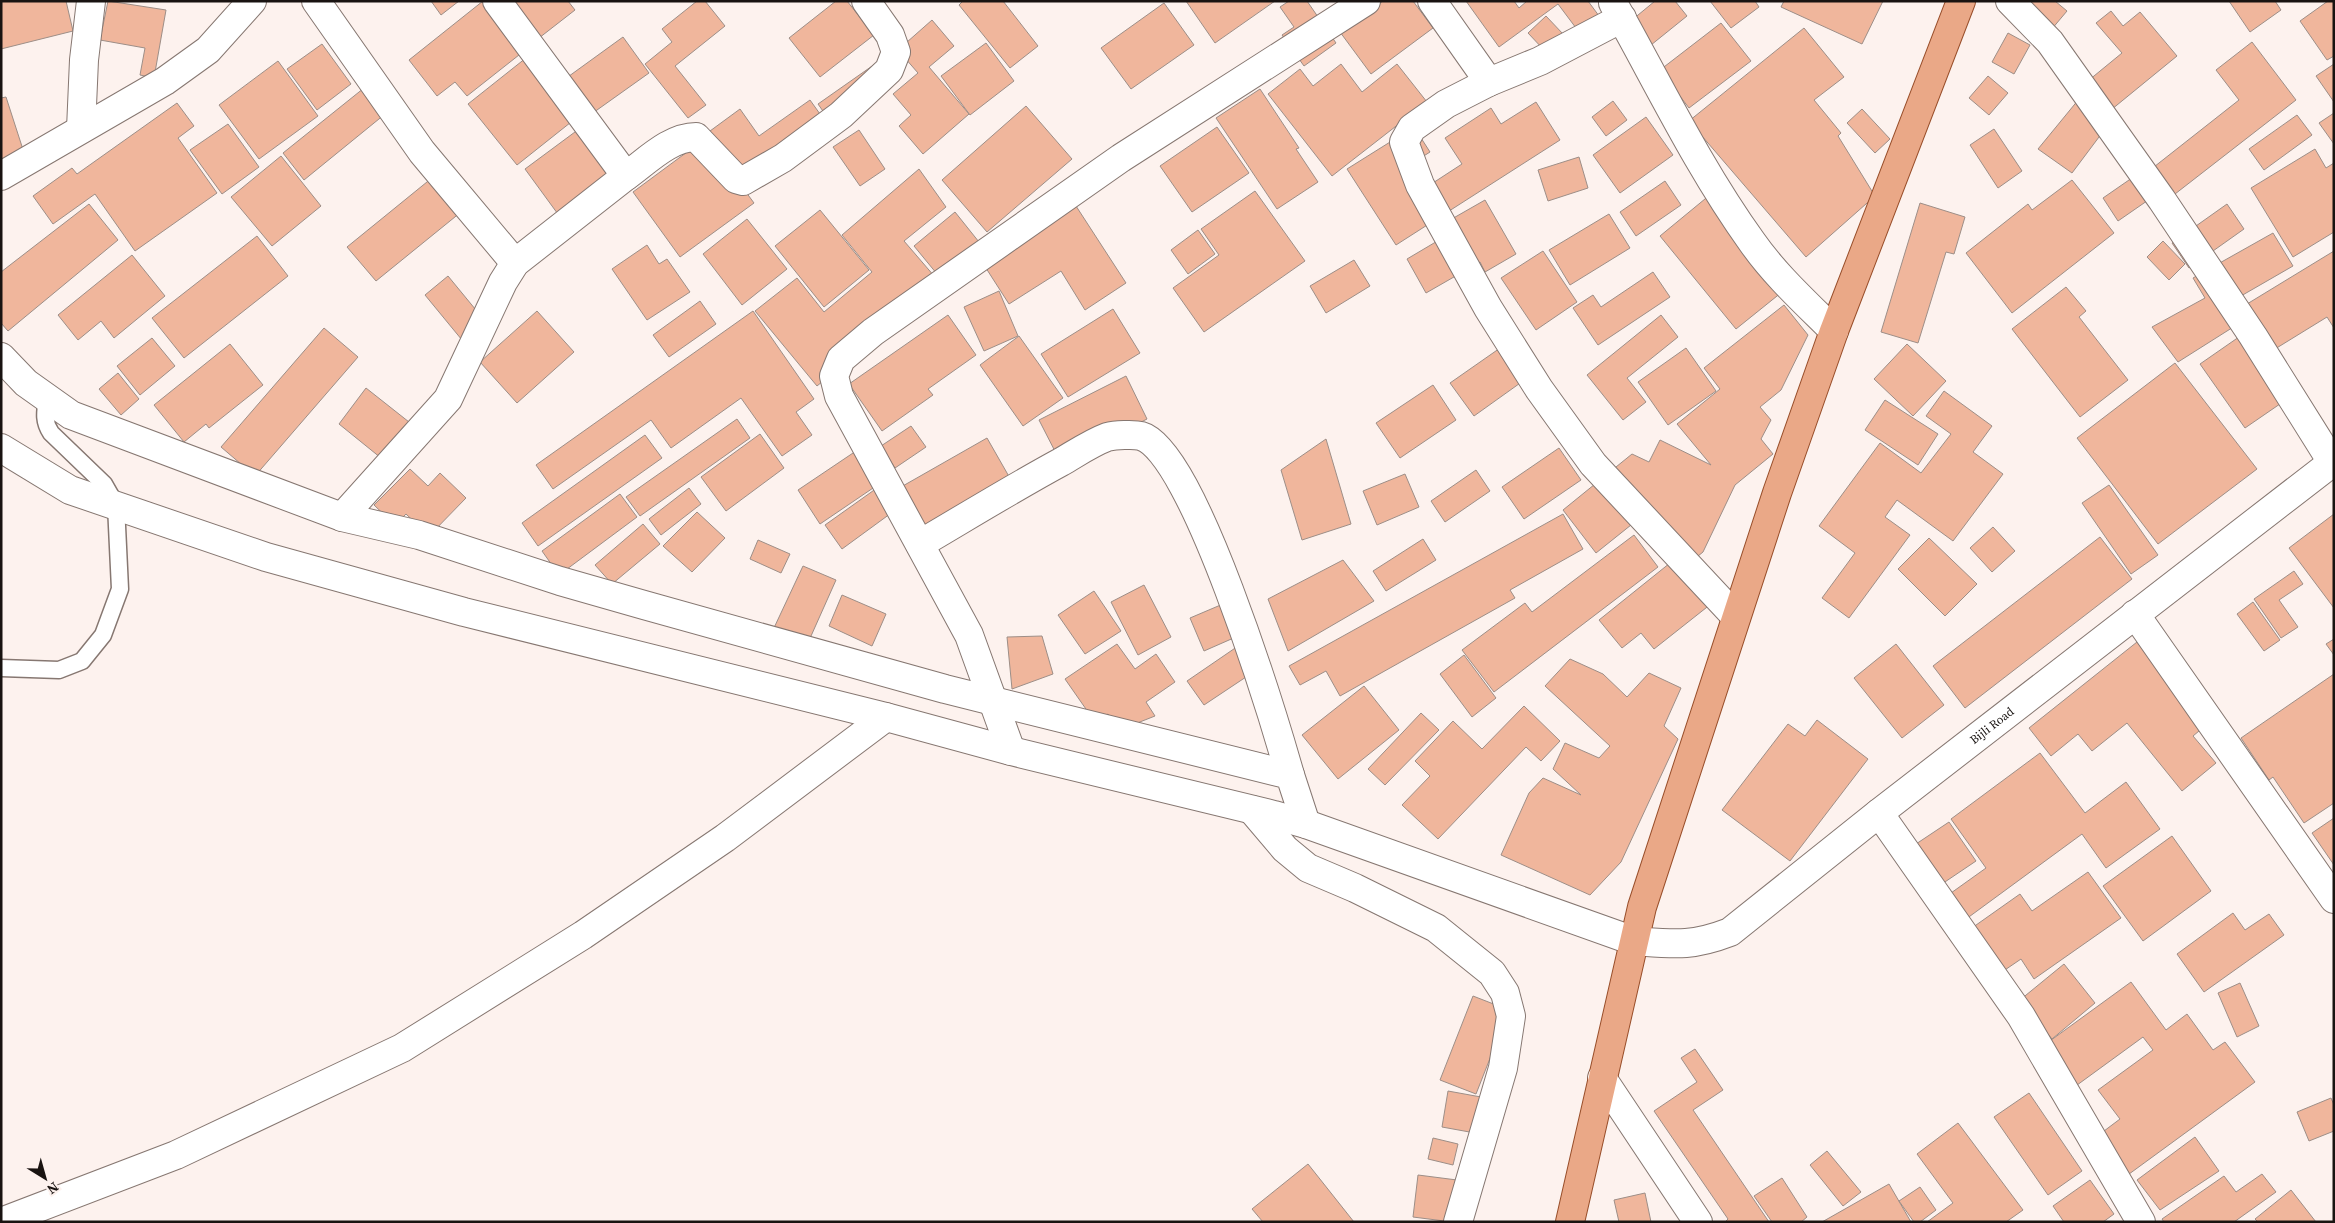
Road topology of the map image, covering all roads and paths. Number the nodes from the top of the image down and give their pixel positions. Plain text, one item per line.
1 (91, 1) edge
2 (252, 1) edge
3 (316, 1) edge
4 (497, 1) edge
5 (866, 1) edge
6 (1366, 1) edge
7 (1432, 1) edge
8 (1961, 1) edge
9 (2010, 1) edge
10 (1617, 10) edge
11 (1489, 82) junction
12 (81, 128) junction
13 (1, 176) edge
14 (626, 176) junction
15 (515, 263) junction
16 (1834, 331) junction
17 (1, 357) edge
18 (47, 398) junction
19 (1, 448) edge
20 (2333, 461) edge
21 (116, 505) junction
22 (342, 517) junction
23 (920, 544) junction
24 (2135, 614) junction
25 (1736, 617) junction
26 (1, 668) edge
27 (992, 699) junction
28 (886, 717) junction
29 (1011, 751) junction
30 (1290, 775) junction
31 (1252, 810) junction
32 (1878, 813) junction
33 (1306, 824) junction
34 (2334, 899) edge
35 (1634, 940) junction
36 (1602, 1078) junction
37 (1, 1222) edge
38 (1458, 1222) edge
39 (1570, 1222) edge
40 (1698, 1222) edge
41 (2141, 1222) edge

1 - 12 street
2 - 12 street
3 - 15 street
4 - 14 street
5 - 14 street
6 - 23 street
7 - 11 street
8 - 16 main road
9 - 20 street
10 - 11 street
10 - 16 street
11 - 25 street
12 - 13 street
14 - 15 street
15 - 22 street
16 - 25 main road
17 - 18 street
18 - 21 lane
18 - 22 street
19 - 21 street, Bijli Road
20 - 24 street, Bijli Road
21 - 26 lane
21 - 28 street, Bijli Road
22 - 27 street
23 - 27 street
23 - 30 street
24 - 32 street, Bijli Road
24 - 34 street
25 - 35 main road
27 - 29 street
27 - 30 street
28 - 29 street, Bijli Road
28 - 37 street
29 - 31 street, Bijli Road
30 - 33 street
31 - 33 street, Bijli Road
31 - 38 street
32 - 35 street, Bijli Road
32 - 41 street
33 - 35 street, Bijli Road
35 - 36 main road
36 - 39 main road
36 - 40 street

